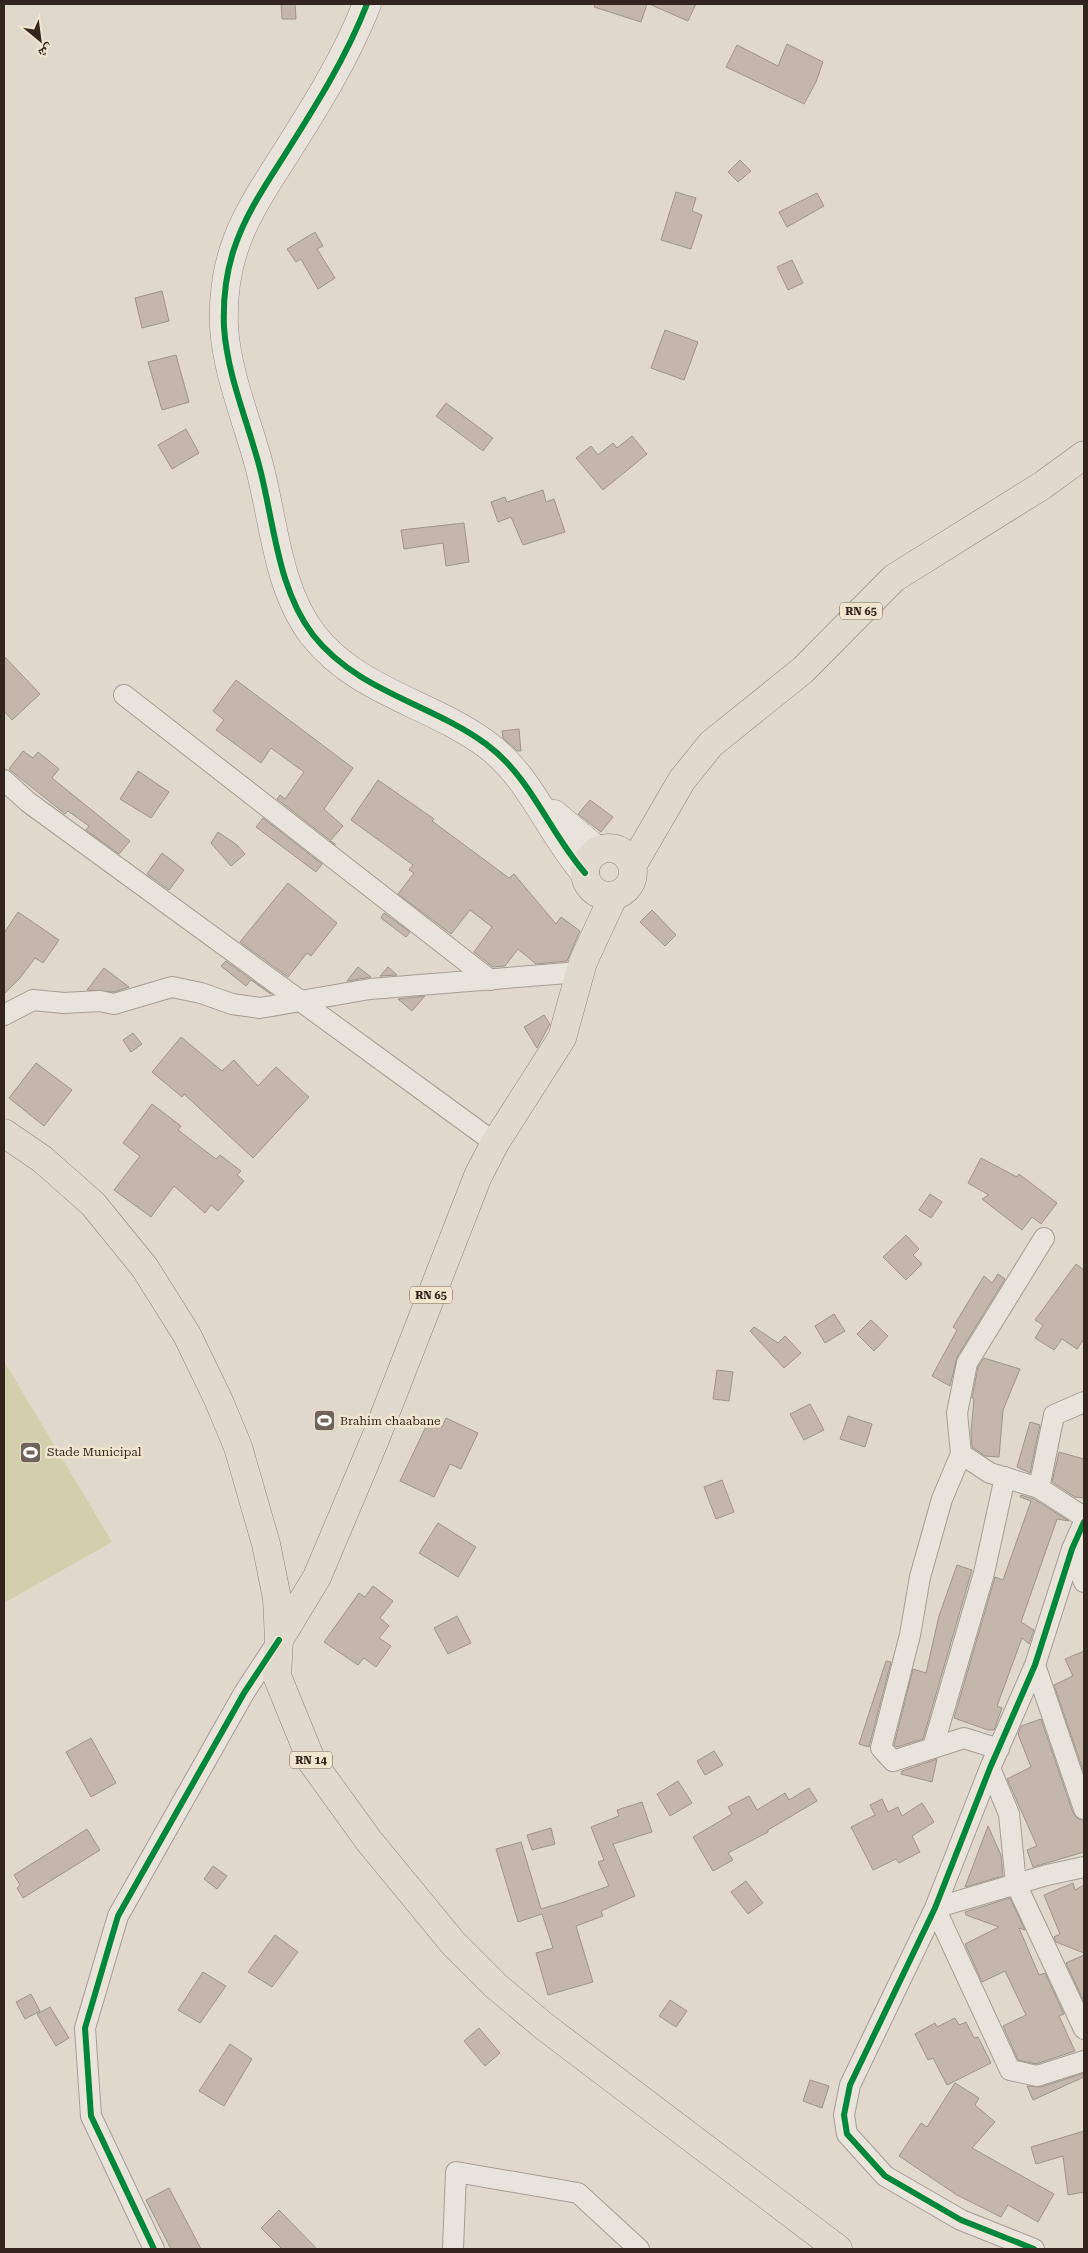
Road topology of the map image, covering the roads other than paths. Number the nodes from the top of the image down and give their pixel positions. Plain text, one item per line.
1 (367, 4) edge
2 (1084, 455) edge
3 (124, 695) dead end
4 (4, 780) edge
5 (669, 803) junction
6 (594, 863) junction
7 (632, 866) junction
8 (614, 895) junction
9 (584, 962) junction
10 (490, 980) junction
11 (299, 1000) junction
12 (4, 1015) edge
13 (4, 1133) edge
14 (495, 1143) junction
15 (1044, 1238) dead end
16 (1084, 1402) edge
17 (961, 1454) junction
18 (1005, 1477) junction
19 (1039, 1488) junction
20 (1084, 1517) edge
21 (1084, 1522) edge
22 (1072, 1549) junction
23 (1084, 1582) edge
24 (279, 1640) junction
25 (1035, 1665) junction
26 (934, 1747) junction
27 (998, 1749) junction
28 (990, 1768) junction
29 (1084, 1809) edge
30 (1084, 1867) edge
31 (1016, 1884) junction
32 (935, 1908) junction
33 (1084, 2029) edge
34 (1084, 2061) edge
35 (154, 2249) edge
36 (454, 2249) edge
37 (639, 2249) edge
38 (838, 2249) edge
39 (1034, 2249) edge

1 - 6 street
2 - 5 main road, RN 65
3 - 10 street
4 - 11 street
5 - 6 main road, RN 65
5 - 7 main road, RN 65
6 - 7 main road
6 - 8 main road
6 - 9 main road, RN 65
7 - 8 main road, RN 65
8 - 9 main road, RN 65
9 - 10 street
9 - 14 main road, RN 65
10 - 11 street
11 - 12 street
11 - 14 street
13 - 24 main road, RN 14
14 - 24 main road, RN 65
15 - 17 street
16 - 19 street
17 - 18 street
17 - 26 street
18 - 19 street
18 - 26 street
19 - 20 street
21 - 22 street
22 - 23 street
22 - 25 street
24 - 35 street
24 - 38 main road, RN 14
25 - 27 street
25 - 29 street
26 - 27 street
27 - 28 street
28 - 31 street
28 - 32 street
30 - 31 street
31 - 32 street
31 - 33 street
32 - 34 street
32 - 39 street
36 - 37 street

